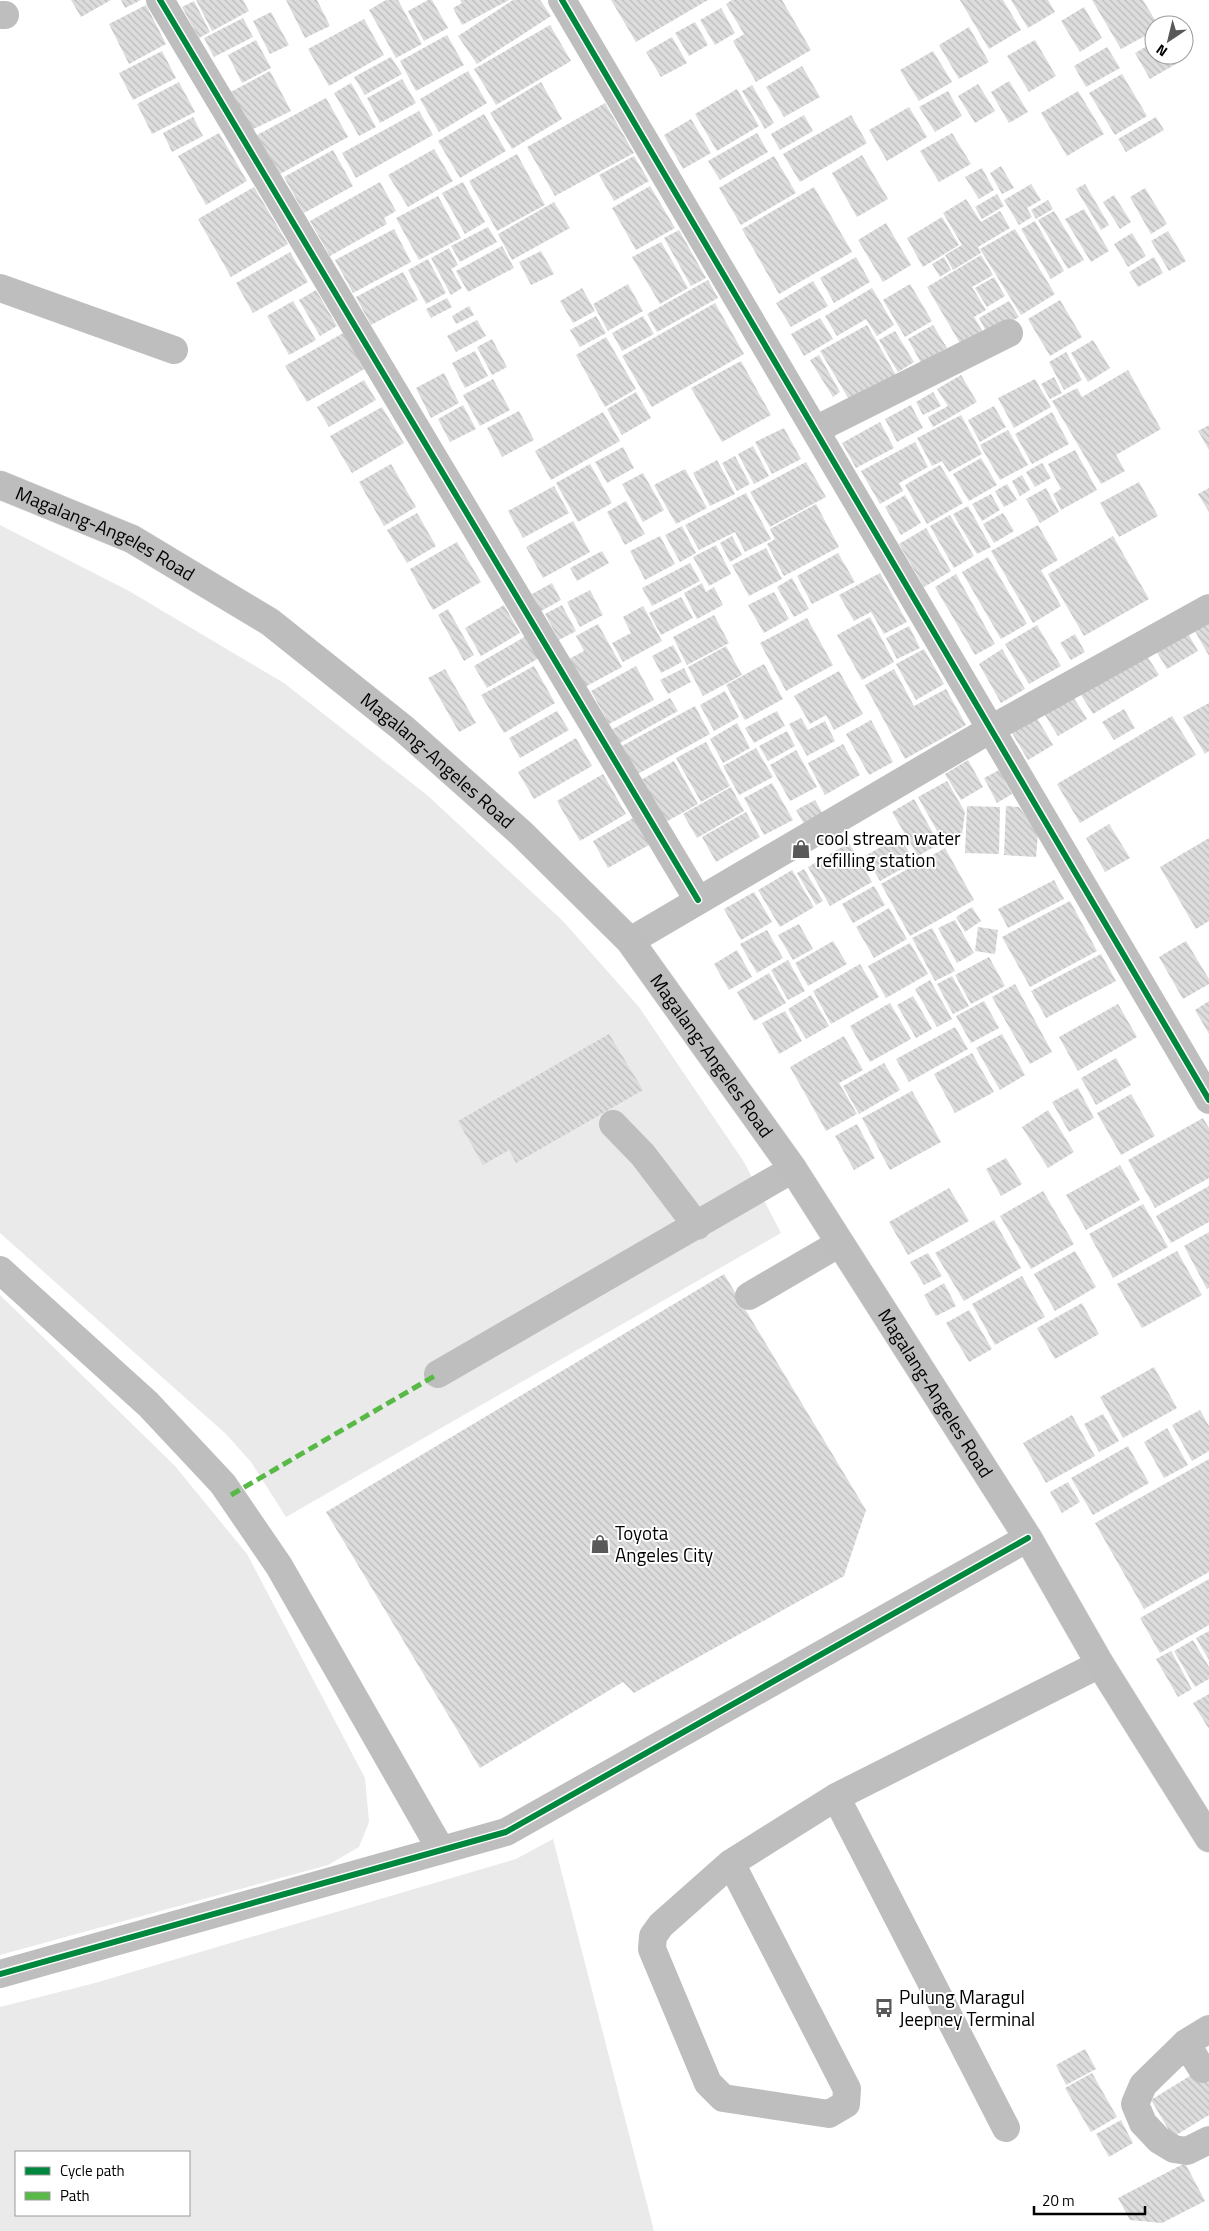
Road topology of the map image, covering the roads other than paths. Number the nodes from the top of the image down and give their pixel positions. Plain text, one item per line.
1 (160, 0) edge
2 (562, 0) edge
3 (0, 288) edge
4 (1009, 333) dead end
5 (174, 350) dead end
6 (815, 430) junction
7 (0, 485) edge
8 (1209, 608) edge
9 (991, 729) junction
10 (698, 900) junction
11 (630, 941) junction
12 (1209, 1100) edge
13 (613, 1124) dead end
14 (793, 1169) junction
15 (697, 1226) junction
16 (840, 1243) junction
17 (0, 1270) edge
18 (749, 1296) dead end
19 (438, 1374) dead end
20 (1028, 1538) junction
21 (1100, 1664) junction
22 (836, 1797) junction
23 (1206, 1828) edge
24 (441, 1850) junction
25 (732, 1863) junction
26 (0, 1974) edge
27 (1209, 2028) edge
28 (1186, 2043) junction
29 (1202, 2069) dead end
30 (1006, 2128) dead end
31 (1209, 2140) edge

1 - 10 street
2 - 6 street
3 - 5 street
4 - 6 street
6 - 9 street
7 - 11 main road, Magalang-Angeles Road
8 - 9 street
9 - 10 street
9 - 12 street
10 - 11 street
11 - 14 main road, Magalang-Angeles Road
13 - 15 street
14 - 15 street
14 - 16 main road, Magalang-Angeles Road
15 - 19 street
16 - 18 street
16 - 20 main road, Magalang-Angeles Road
17 - 24 street
20 - 21 main road, Magalang-Angeles Road
20 - 24 street
21 - 22 street
21 - 23 main road, Magalang-Angeles Road
22 - 25 street
22 - 30 street
24 - 26 street
25 - 25 street
27 - 28 street
28 - 29 street
28 - 31 street

